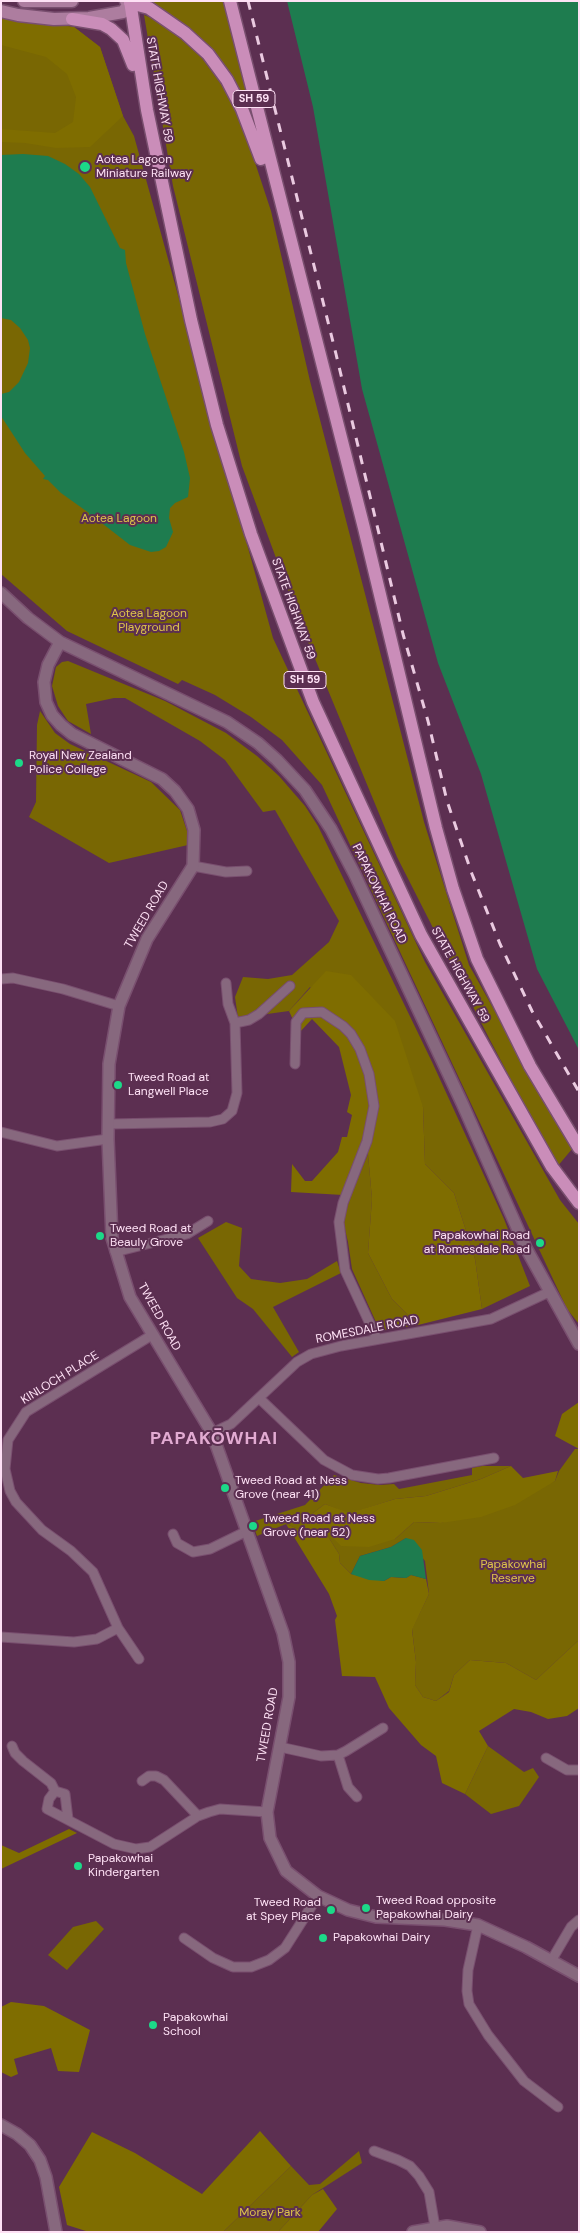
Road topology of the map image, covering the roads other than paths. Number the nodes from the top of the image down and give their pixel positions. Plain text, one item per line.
1 (24, 1) edge
2 (72, 1) edge
3 (230, 1) edge
4 (131, 2) edge
5 (1, 12) edge
6 (72, 19) junction
7 (147, 110) junction
8 (278, 197) junction
9 (1, 593) edge
10 (60, 642) junction
11 (193, 866) junction
12 (248, 871) dead end
13 (1, 979) edge
14 (226, 983) dead end
15 (290, 986) dead end
16 (119, 1006) junction
17 (235, 1023) junction
18 (295, 1064) dead end
19 (108, 1124) junction
20 (1, 1132) edge
21 (108, 1139) junction
22 (579, 1148) edge
23 (579, 1203) edge
24 (208, 1221) dead end
25 (115, 1252) junction
26 (549, 1292) junction
27 (152, 1335) junction
28 (377, 1339) junction
29 (579, 1344) edge
30 (259, 1398) junction
31 (212, 1433) junction
32 (494, 1458) dead end
33 (247, 1531) junction
34 (173, 1534) dead end
35 (118, 1628) junction
36 (1, 1637) edge
37 (138, 1658) dead end
38 (382, 1728) dead end
39 (12, 1746) dead end
40 (280, 1748) junction
41 (338, 1755) junction
42 (546, 1758) dead end
43 (579, 1770) edge
44 (142, 1781) dead end
45 (55, 1791) junction
46 (357, 1797) dead end
47 (267, 1812) junction
48 (198, 1816) junction
49 (68, 1819) junction
50 (318, 1896) junction
51 (579, 1920) edge
52 (478, 1926) junction
53 (184, 1938) dead end
54 (551, 1960) junction
55 (579, 1976) edge
56 (558, 2107) dead end
57 (1, 2126) edge
58 (374, 2151) dead end
59 (436, 2227) junction
60 (56, 2232) edge
61 (413, 2232) edge
62 (480, 2232) edge

1 - 2 main road
3 - 8 main road, STATE HIGHWAY 59 / SH 59
4 - 6 main road
4 - 7 main road, STATE HIGHWAY 59 / SH 59
4 - 8 main road
5 - 6 main road
6 - 7 main road
7 - 23 main road, STATE HIGHWAY 59 / SH 59
8 - 22 main road, STATE HIGHWAY 59 / SH 59
9 - 10 street, PAPAKOWHAI ROAD
10 - 11 street
10 - 26 street, PAPAKOWHAI ROAD
11 - 12 street
11 - 16 street, TWEED ROAD
13 - 16 street
14 - 17 street
15 - 17 street
16 - 19 street, TWEED ROAD
17 - 19 street
18 - 28 street
19 - 21 street, TWEED ROAD
20 - 21 street
21 - 25 street, TWEED ROAD
24 - 25 street
25 - 27 street, TWEED ROAD
26 - 28 street, ROMESDALE ROAD
26 - 29 street, PAPAKOWHAI ROAD
27 - 31 street, TWEED ROAD
27 - 35 street, KINLOCH PLACE
28 - 30 street, ROMESDALE ROAD
30 - 31 street, ROMESDALE ROAD
30 - 32 street
31 - 33 street, TWEED ROAD
33 - 34 street
33 - 40 street, TWEED ROAD
35 - 36 street
35 - 37 street, KINLOCH PLACE
38 - 41 street
39 - 45 street
40 - 41 street
40 - 47 street, TWEED ROAD
41 - 46 street
42 - 43 street
44 - 48 street
45 - 49 street
45 - 49 street
47 - 48 street
47 - 50 street, TWEED ROAD
48 - 49 street
50 - 52 street, TWEED ROAD
50 - 53 street
51 - 54 street
52 - 54 street, TWEED ROAD
52 - 56 street
54 - 55 street, TWEED ROAD
57 - 60 street
58 - 59 street
59 - 61 street
59 - 62 street

